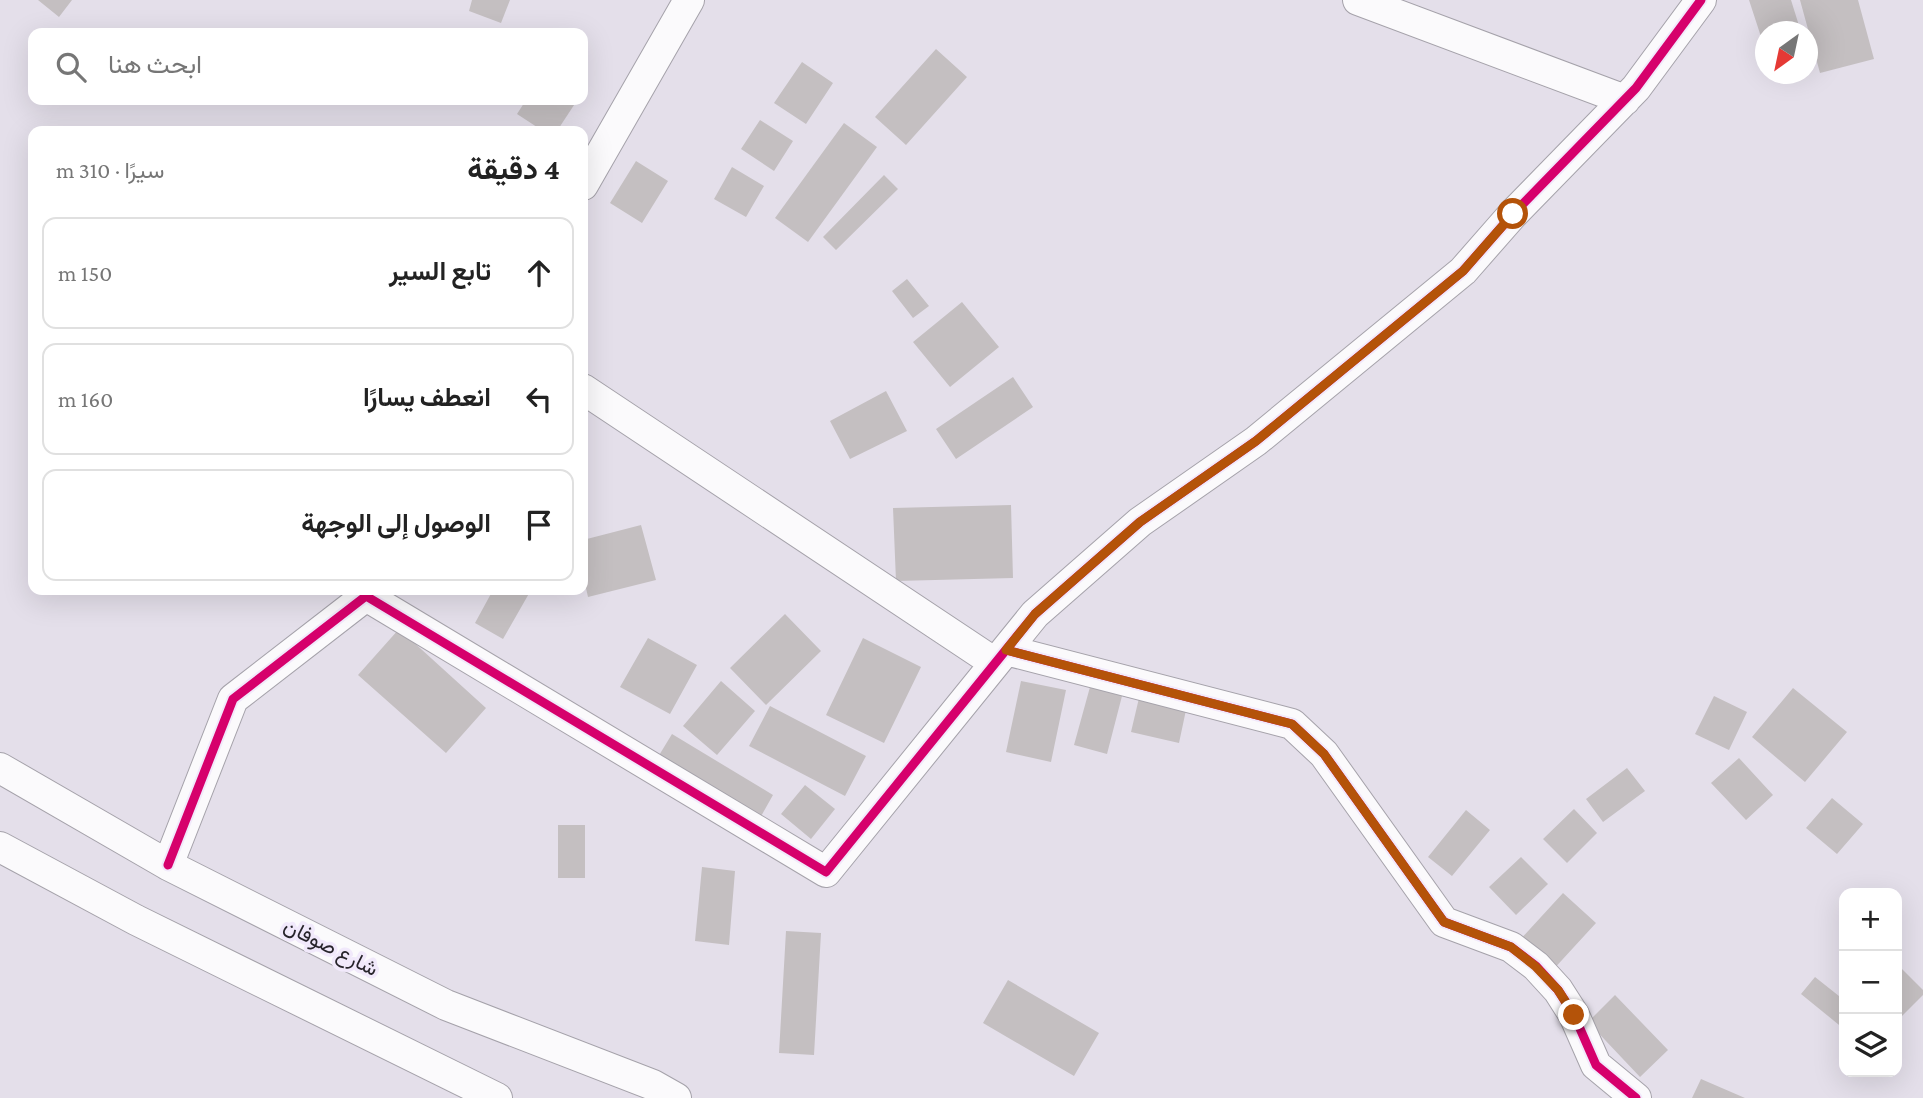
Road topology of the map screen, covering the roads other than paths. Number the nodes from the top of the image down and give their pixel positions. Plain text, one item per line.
1 (688, 0) edge
2 (1357, 0) edge
3 (1701, 0) edge
4 (1625, 100) junction
5 (588, 176) edge
6 (588, 392) edge
7 (365, 595) edge
8 (371, 595) edge
9 (1000, 656) junction
10 (0, 768) edge
11 (0, 847) edge
12 (168, 865) junction
13 (497, 1098) edge
14 (676, 1098) edge
15 (1636, 1098) edge

1 - 5 street
2 - 4 street
3 - 4 street
4 - 9 street
6 - 9 street
7 - 12 street
8 - 9 street
9 - 15 street
10 - 12 street, شارع صوفان
11 - 13 street
12 - 14 street, شارع صوفان

